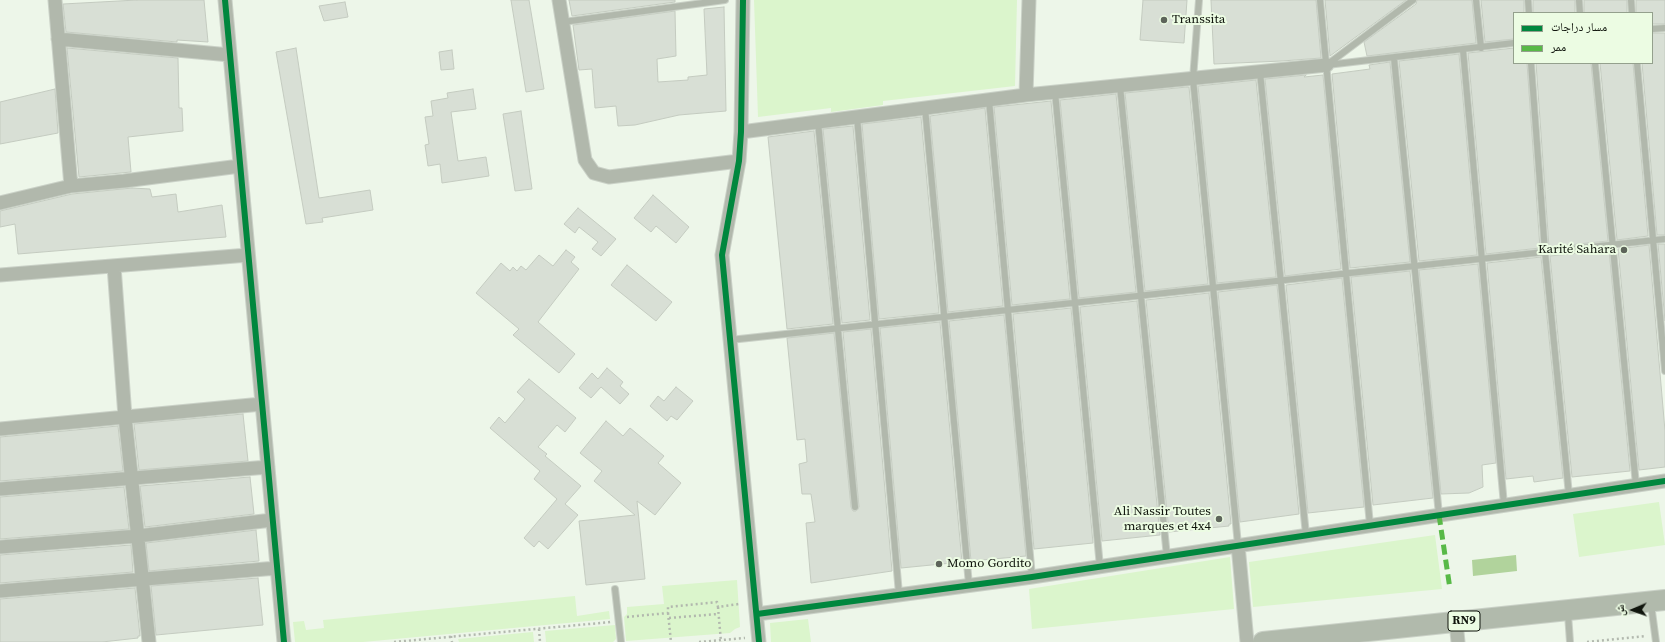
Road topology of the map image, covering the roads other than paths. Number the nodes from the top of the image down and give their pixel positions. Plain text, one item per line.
1 (55, 0) edge
2 (225, 0) edge
3 (559, 0) edge
4 (725, 0) edge
5 (743, 0) edge
6 (1029, 0) edge
7 (1199, 0) edge
8 (1320, 0) edge
9 (1413, 0) edge
10 (1476, 0) edge
11 (1528, 0) edge
12 (1579, 0) edge
13 (1631, 0) edge
14 (1529, 12) edge
15 (1580, 12) edge
16 (1632, 12) edge
17 (562, 22) junction
18 (1665, 28) edge
19 (1653, 29) edge
20 (58, 39) junction
21 (1513, 43) edge
22 (1481, 48) junction
23 (1463, 50) junction
24 (230, 55) junction
25 (1394, 58) junction
26 (1531, 64) edge
27 (1595, 64) edge
28 (1637, 64) edge
29 (1327, 65) junction
30 (1260, 72) junction
31 (1193, 78) junction
32 (1120, 86) junction
33 (1055, 92) junction
34 (1026, 95) junction
35 (988, 100) junction
36 (925, 108) junction
37 (857, 117) junction
38 (818, 122) junction
39 (741, 132) junction
40 (739, 162) junction
41 (240, 166) junction
42 (71, 186) junction
43 (0, 203) edge
44 (1665, 238) edge
45 (1653, 240) junction
46 (1612, 244) junction
47 (1545, 252) junction
48 (248, 255) junction
49 (1482, 259) junction
50 (114, 266) junction
51 (1416, 266) junction
52 (1347, 273) junction
53 (0, 275) edge
54 (1281, 280) junction
55 (1213, 288) junction
56 (1141, 295) junction
57 (1075, 302) junction
58 (1008, 310) junction
59 (944, 317) junction
60 (875, 324) junction
61 (838, 328) junction
62 (730, 340) junction
63 (1665, 371) edge
64 (262, 404) junction
65 (125, 417) junction
66 (0, 429) edge
67 (268, 467) junction
68 (132, 478) junction
69 (1665, 481) edge
70 (1636, 485) junction
71 (0, 488) edge
72 (1569, 495) junction
73 (1504, 505) junction
74 (855, 507) dead end
75 (1439, 515) junction
76 (272, 520) junction
77 (1370, 525) junction
78 (1306, 535) junction
79 (138, 536) junction
80 (1238, 545) junction
81 (0, 547) edge
82 (1167, 556) junction
83 (1100, 567) junction
84 (277, 568) junction
85 (1032, 577) junction
86 (142, 580) junction
87 (969, 585) junction
88 (615, 589) dead end
89 (0, 591) edge
90 (899, 594) junction
91 (1658, 601) edge
92 (1567, 610) junction
93 (757, 614) junction
94 (1456, 622) junction
95 (1656, 639) edge
96 (149, 642) edge
97 (284, 642) edge
98 (621, 642) edge
99 (759, 642) edge
100 (1247, 642) edge
101 (1268, 642) edge
102 (1458, 642) edge
103 (1570, 642) edge

1 - 20 street
2 - 24 street
3 - 17 street
4 - 17 lane
5 - 39 street
6 - 34 street
7 - 31 lane
8 - 29 lane
9 - 29 lane
10 - 22 lane
11 - 14 lane
12 - 15 lane
13 - 16 lane
17 - 40 street
18 - 19 lane
20 - 24 street
20 - 42 street
21 - 22 lane
22 - 23 lane
23 - 25 lane
23 - 49 lane
24 - 41 street
25 - 29 lane
25 - 51 lane
26 - 47 lane
27 - 46 lane
28 - 45 lane
29 - 30 street
29 - 52 lane
30 - 31 street
30 - 54 lane
31 - 32 street
31 - 55 lane
32 - 33 street
32 - 56 lane
33 - 34 street
33 - 57 lane
34 - 35 street
35 - 36 street
35 - 58 lane
36 - 37 street
36 - 59 lane
37 - 38 street
37 - 60 lane
38 - 39 street
38 - 61 lane
39 - 40 street
40 - 62 street
41 - 42 street
41 - 48 street
42 - 43 street
44 - 45 lane
45 - 46 lane
45 - 63 lane
46 - 47 lane
46 - 70 lane
47 - 49 lane
47 - 72 lane
48 - 50 street
48 - 64 street
49 - 51 lane
49 - 73 lane
50 - 53 street
50 - 65 street
51 - 52 lane
51 - 75 lane
52 - 54 lane
52 - 77 lane
54 - 55 lane
54 - 78 lane
55 - 56 lane
55 - 80 lane
56 - 57 lane
56 - 82 lane
57 - 58 lane
57 - 83 lane
58 - 59 lane
58 - 85 lane
59 - 60 lane
59 - 87 lane
60 - 61 lane
60 - 90 lane
61 - 62 lane
61 - 74 lane
62 - 93 street
64 - 65 street
64 - 67 street
65 - 66 street
65 - 68 street
67 - 68 street
67 - 76 street
68 - 71 street
68 - 79 street
69 - 70 street
70 - 72 street
72 - 73 street
73 - 75 street
75 - 77 street
76 - 79 street
76 - 84 street
77 - 78 street
78 - 80 street
79 - 81 street
79 - 86 street
80 - 82 street
80 - 100 street
82 - 83 street
83 - 85 street
84 - 86 street
84 - 97 street
85 - 87 street
86 - 89 street
86 - 96 street
87 - 90 street
88 - 98 lane
90 - 93 street
91 - 92 main road, RN9
91 - 95 lane
92 - 94 main road, RN9
92 - 103 lane
93 - 99 street
94 - 101 main road, RN9
94 - 102 street

